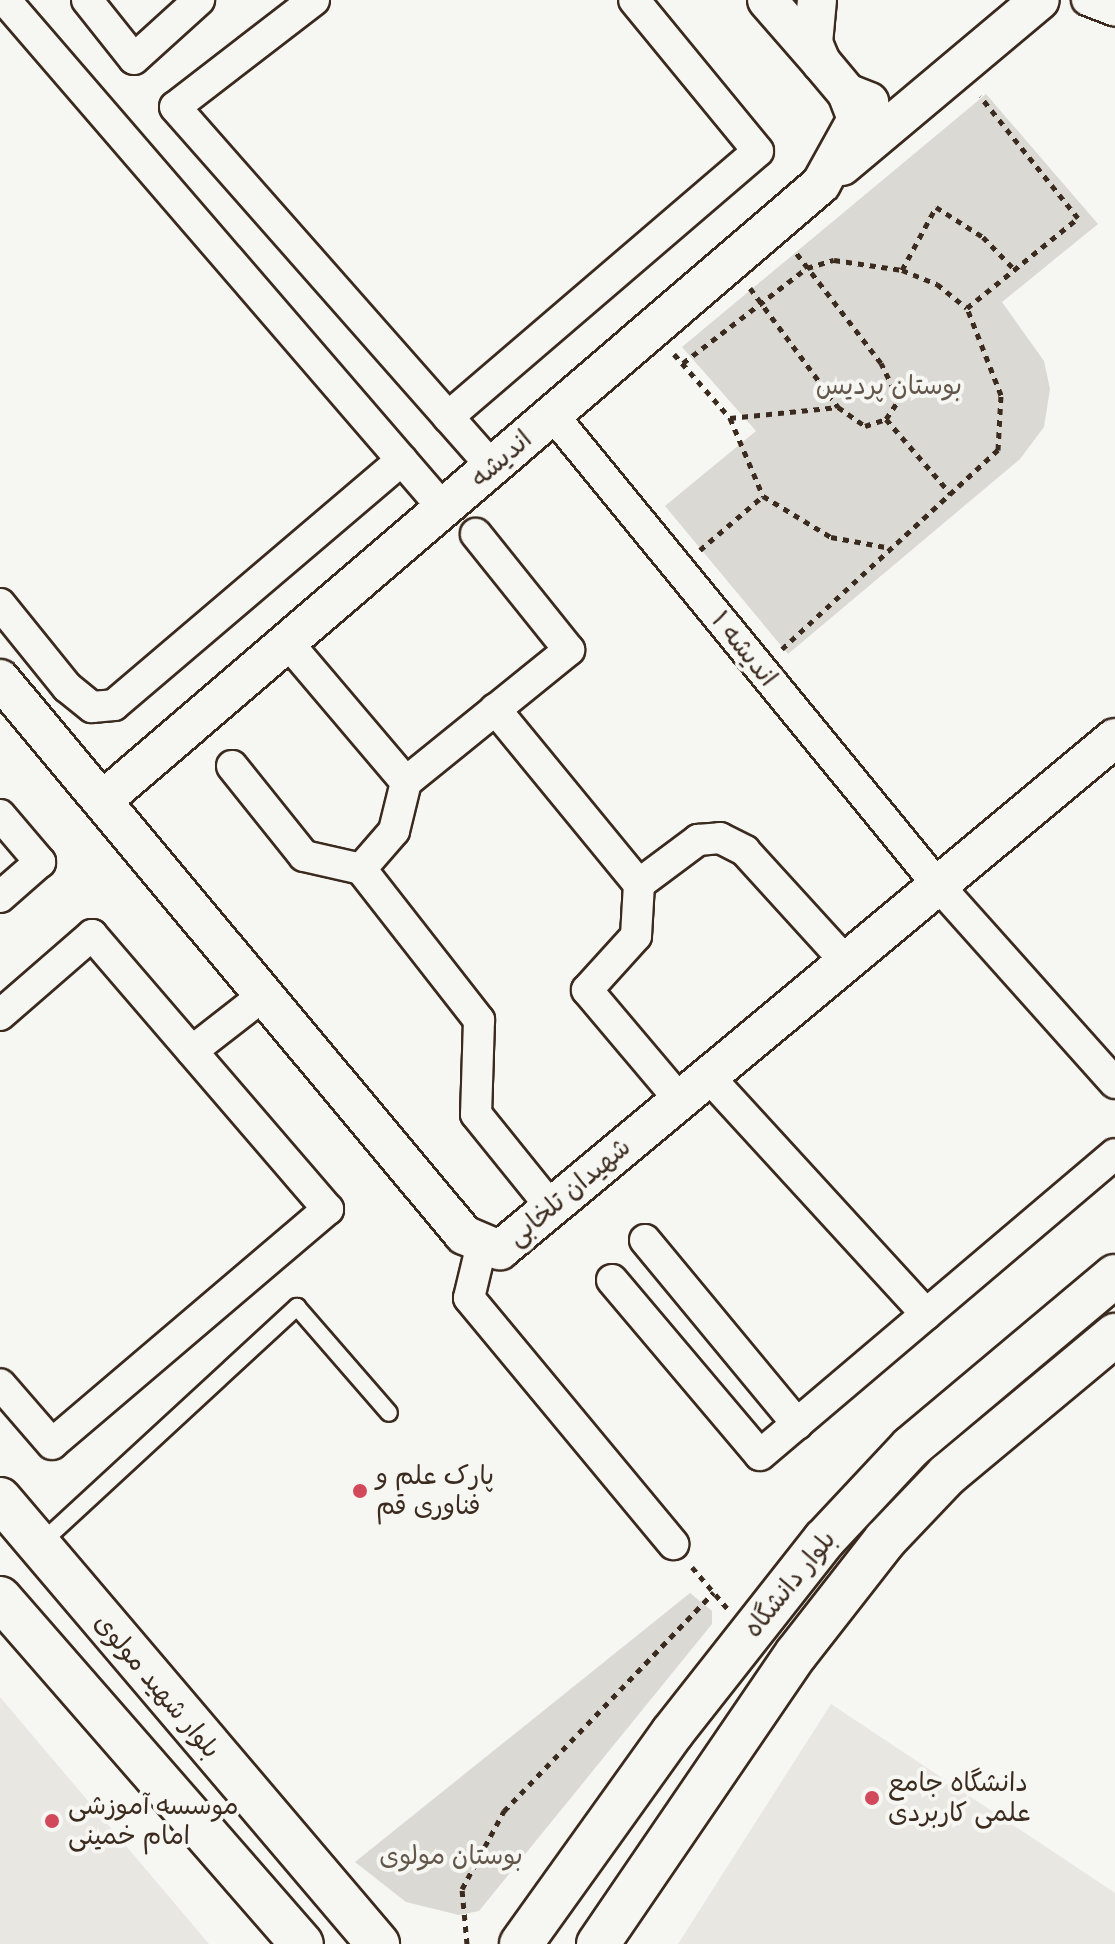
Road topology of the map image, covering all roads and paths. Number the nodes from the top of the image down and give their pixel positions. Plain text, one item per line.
1 (5, 0) edge
2 (87, 0) edge
3 (199, 0) edge
4 (314, 0) edge
5 (634, 0) edge
6 (767, 0) edge
7 (817, 0) edge
8 (1087, 0) edge
9 (1105, 0) edge
10 (1043, 2) edge
11 (1115, 11) edge
12 (821, 62) junction
13 (958, 69) junction
14 (847, 93) junction
15 (919, 100) junction
16 (821, 184) junction
17 (775, 223) junction
18 (729, 263) junction
19 (807, 268) junction
20 (902, 270) junction
21 (1015, 270) junction
22 (762, 302) junction
23 (967, 308) junction
24 (650, 330) junction
25 (683, 363) junction
26 (838, 407) junction
27 (552, 414) junction
28 (448, 417) junction
29 (730, 418) junction
30 (886, 419) junction
31 (402, 460) junction
32 (492, 467) junction
33 (951, 494) junction
34 (763, 496) junction
35 (443, 508) junction
36 (476, 534) dead end
37 (892, 548) junction
38 (678, 569) junction
39 (0, 604) edge
40 (288, 643) junction
41 (761, 669) junction
42 (0, 679) edge
43 (495, 709) junction
44 (1115, 738) edge
45 (232, 766) dead end
46 (406, 782) junction
47 (102, 801) junction
48 (0, 815) edge
49 (361, 869) junction
50 (639, 884) junction
51 (937, 884) junction
52 (0, 897) edge
53 (845, 961) junction
54 (264, 995) junction
55 (0, 1015) edge
56 (192, 1051) junction
57 (1115, 1083) edge
58 (694, 1088) junction
59 (1115, 1154) edge
60 (551, 1207) junction
61 (645, 1240) dead end
62 (481, 1248) junction
63 (1115, 1276) edge
64 (612, 1280) dead end
65 (926, 1314) junction
66 (1115, 1335) edge
67 (0, 1384) edge
68 (389, 1413) dead end
69 (797, 1424) junction
70 (0, 1499) edge
71 (673, 1544) joint
72 (39, 1545) junction
73 (714, 1592) junction
74 (0, 1598) edge
75 (749, 1635) junction
76 (513, 1941) edge
77 (597, 1942) edge
78 (302, 1944) edge
79 (378, 1944) edge
80 (467, 1944) edge

1 - 31 street
2 - 3 street
4 - 28 street
5 - 28 street
6 - 12 street
7 - 12 street
8 - 11 street
9 - 11 street
10 - 13 street
12 - 14 street
13 - 15 street
13 - 21 path
14 - 15 street
14 - 16 street, انديشه
15 - 16 street
16 - 17 street, انديشه
17 - 18 street, انديشه
17 - 19 path
18 - 22 path
18 - 24 street, انديشه
19 - 20 path
19 - 22 path
19 - 30 path
20 - 21 path
20 - 23 path
21 - 23 path
22 - 25 path
22 - 26 path
23 - 33 path
24 - 25 path
24 - 27 street, انديشه
25 - 29 path
26 - 29 path
26 - 30 path
27 - 32 street, انديشه
27 - 38 street, اندیشه ۱
28 - 32 street
29 - 34 path
30 - 33 path
31 - 35 street
31 - 39 street
32 - 35 street, انديشه
33 - 37 path
34 - 37 path
34 - 38 path
35 - 40 street, انديشه
36 - 43 street
37 - 41 path
38 - 41 street, اندیشه ۱
40 - 46 street
40 - 47 street, انديشه
41 - 51 street, اندیشه ۱
42 - 47 street, شهیدان تلخابی
43 - 46 street
43 - 50 street
44 - 51 street, شهیدان تلخابی
45 - 49 street
46 - 49 street
47 - 54 street, شهیدان تلخابی
48 - 52 street
49 - 60 street
50 - 53 street
50 - 58 street
51 - 53 street, شهیدان تلخابی
51 - 57 street, اندیشه ۱
53 - 58 street, شهیدان تلخابی
54 - 56 street
54 - 62 street, شهیدان تلخابی
55 - 56 street
56 - 67 street
58 - 60 street, شهیدان تلخابی
58 - 65 street
59 - 65 street
60 - 62 street, شهیدان تلخابی
61 - 69 street
62 - 71 street
63 - 75 main road, بلوار دانشگاه
64 - 69 street
65 - 69 street
66 - 77 main road, بلوار دانشگاه
68 - 72 lane
70 - 72 main road, بلوار شهید مولوی
71 - 73 path
72 - 79 main road, بلوار شهید مولوی
73 - 75 path
73 - 80 path
74 - 78 main road
75 - 76 main road, بلوار دانشگاه

